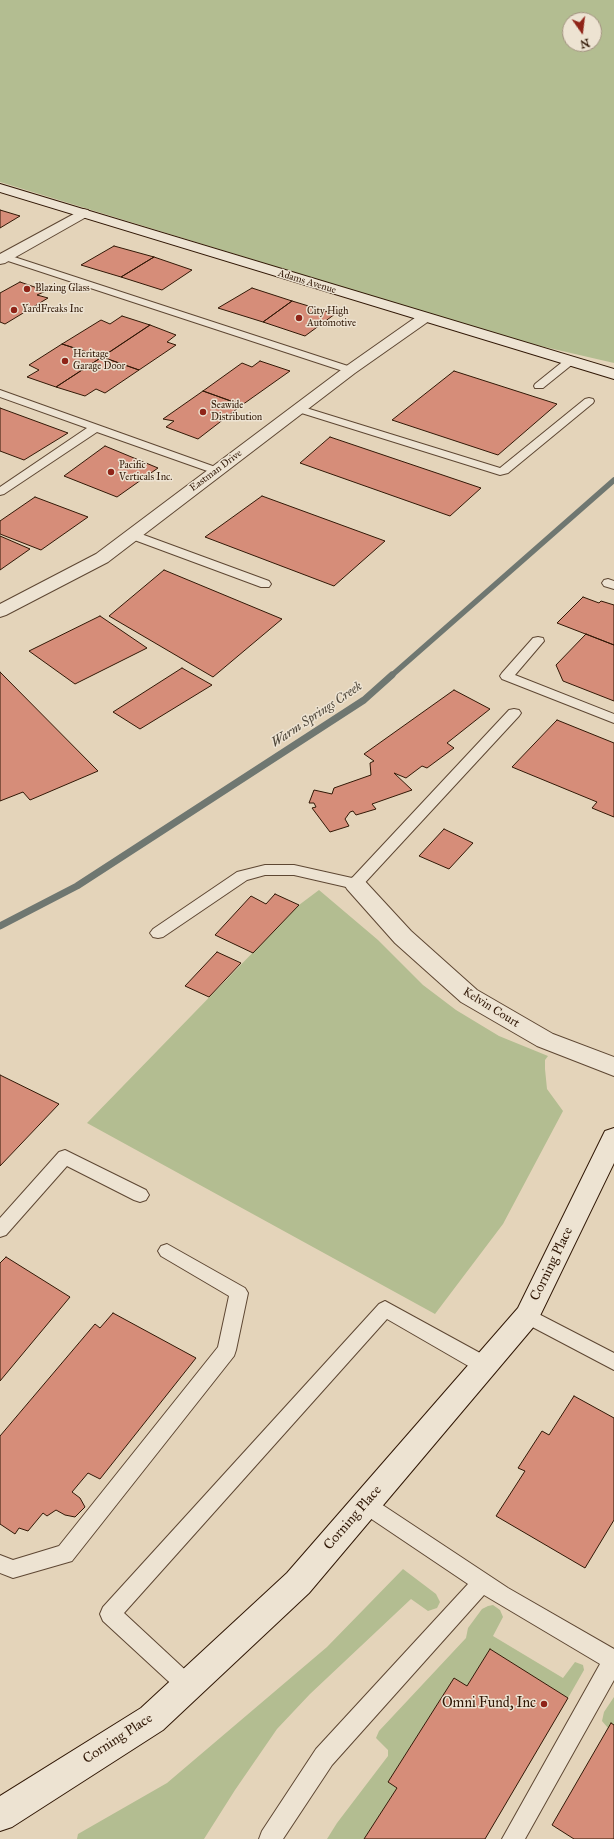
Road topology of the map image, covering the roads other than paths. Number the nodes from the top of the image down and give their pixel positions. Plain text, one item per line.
1 (0, 188) edge
2 (83, 213) junction
3 (2, 259) edge
4 (424, 318) junction
5 (570, 361) junction
6 (350, 370) junction
7 (614, 374) edge
8 (539, 386) dead end
9 (0, 393) edge
10 (589, 400) dead end
11 (299, 409) junction
12 (96, 427) junction
13 (217, 471) junction
14 (0, 492) edge
15 (133, 535) junction
16 (265, 584) dead end
17 (0, 611) edge
18 (538, 641) dead end
19 (514, 713) dead end
20 (614, 718) edge
21 (355, 884) junction
22 (158, 933) dead end
23 (614, 1067) edge
24 (614, 1138) edge
25 (140, 1195) dead end
26 (0, 1230) edge
27 (167, 1251) dead end
28 (527, 1316) junction
29 (614, 1362) edge
30 (484, 1366) junction
31 (365, 1504) junction
32 (0, 1564) edge
33 (482, 1583) junction
34 (614, 1661) edge
35 (187, 1685) junction
36 (0, 1815) edge
37 (270, 1839) edge
38 (513, 1839) edge

1 - 2 street, Adams Avenue
2 - 3 street
2 - 4 street, Adams Avenue
3 - 6 lane
4 - 5 street, Adams Avenue
4 - 6 street, Eastman Drive
5 - 7 street, Adams Avenue
5 - 8 lane
6 - 11 street, Eastman Drive
9 - 12 lane
10 - 11 lane
11 - 13 street, Eastman Drive
12 - 13 lane
12 - 14 lane
13 - 15 street, Eastman Drive
15 - 16 lane
15 - 17 street, Eastman Drive
18 - 20 lane
19 - 21 lane
21 - 22 lane
21 - 23 street, Kelvin Court
24 - 28 street, Corning Place
25 - 26 lane
27 - 32 lane
28 - 29 lane
28 - 30 street, Corning Place
30 - 31 street, Corning Place
30 - 35 lane
31 - 33 lane
31 - 35 street, Corning Place
33 - 34 lane
33 - 37 lane
34 - 38 lane
35 - 36 street, Corning Place

